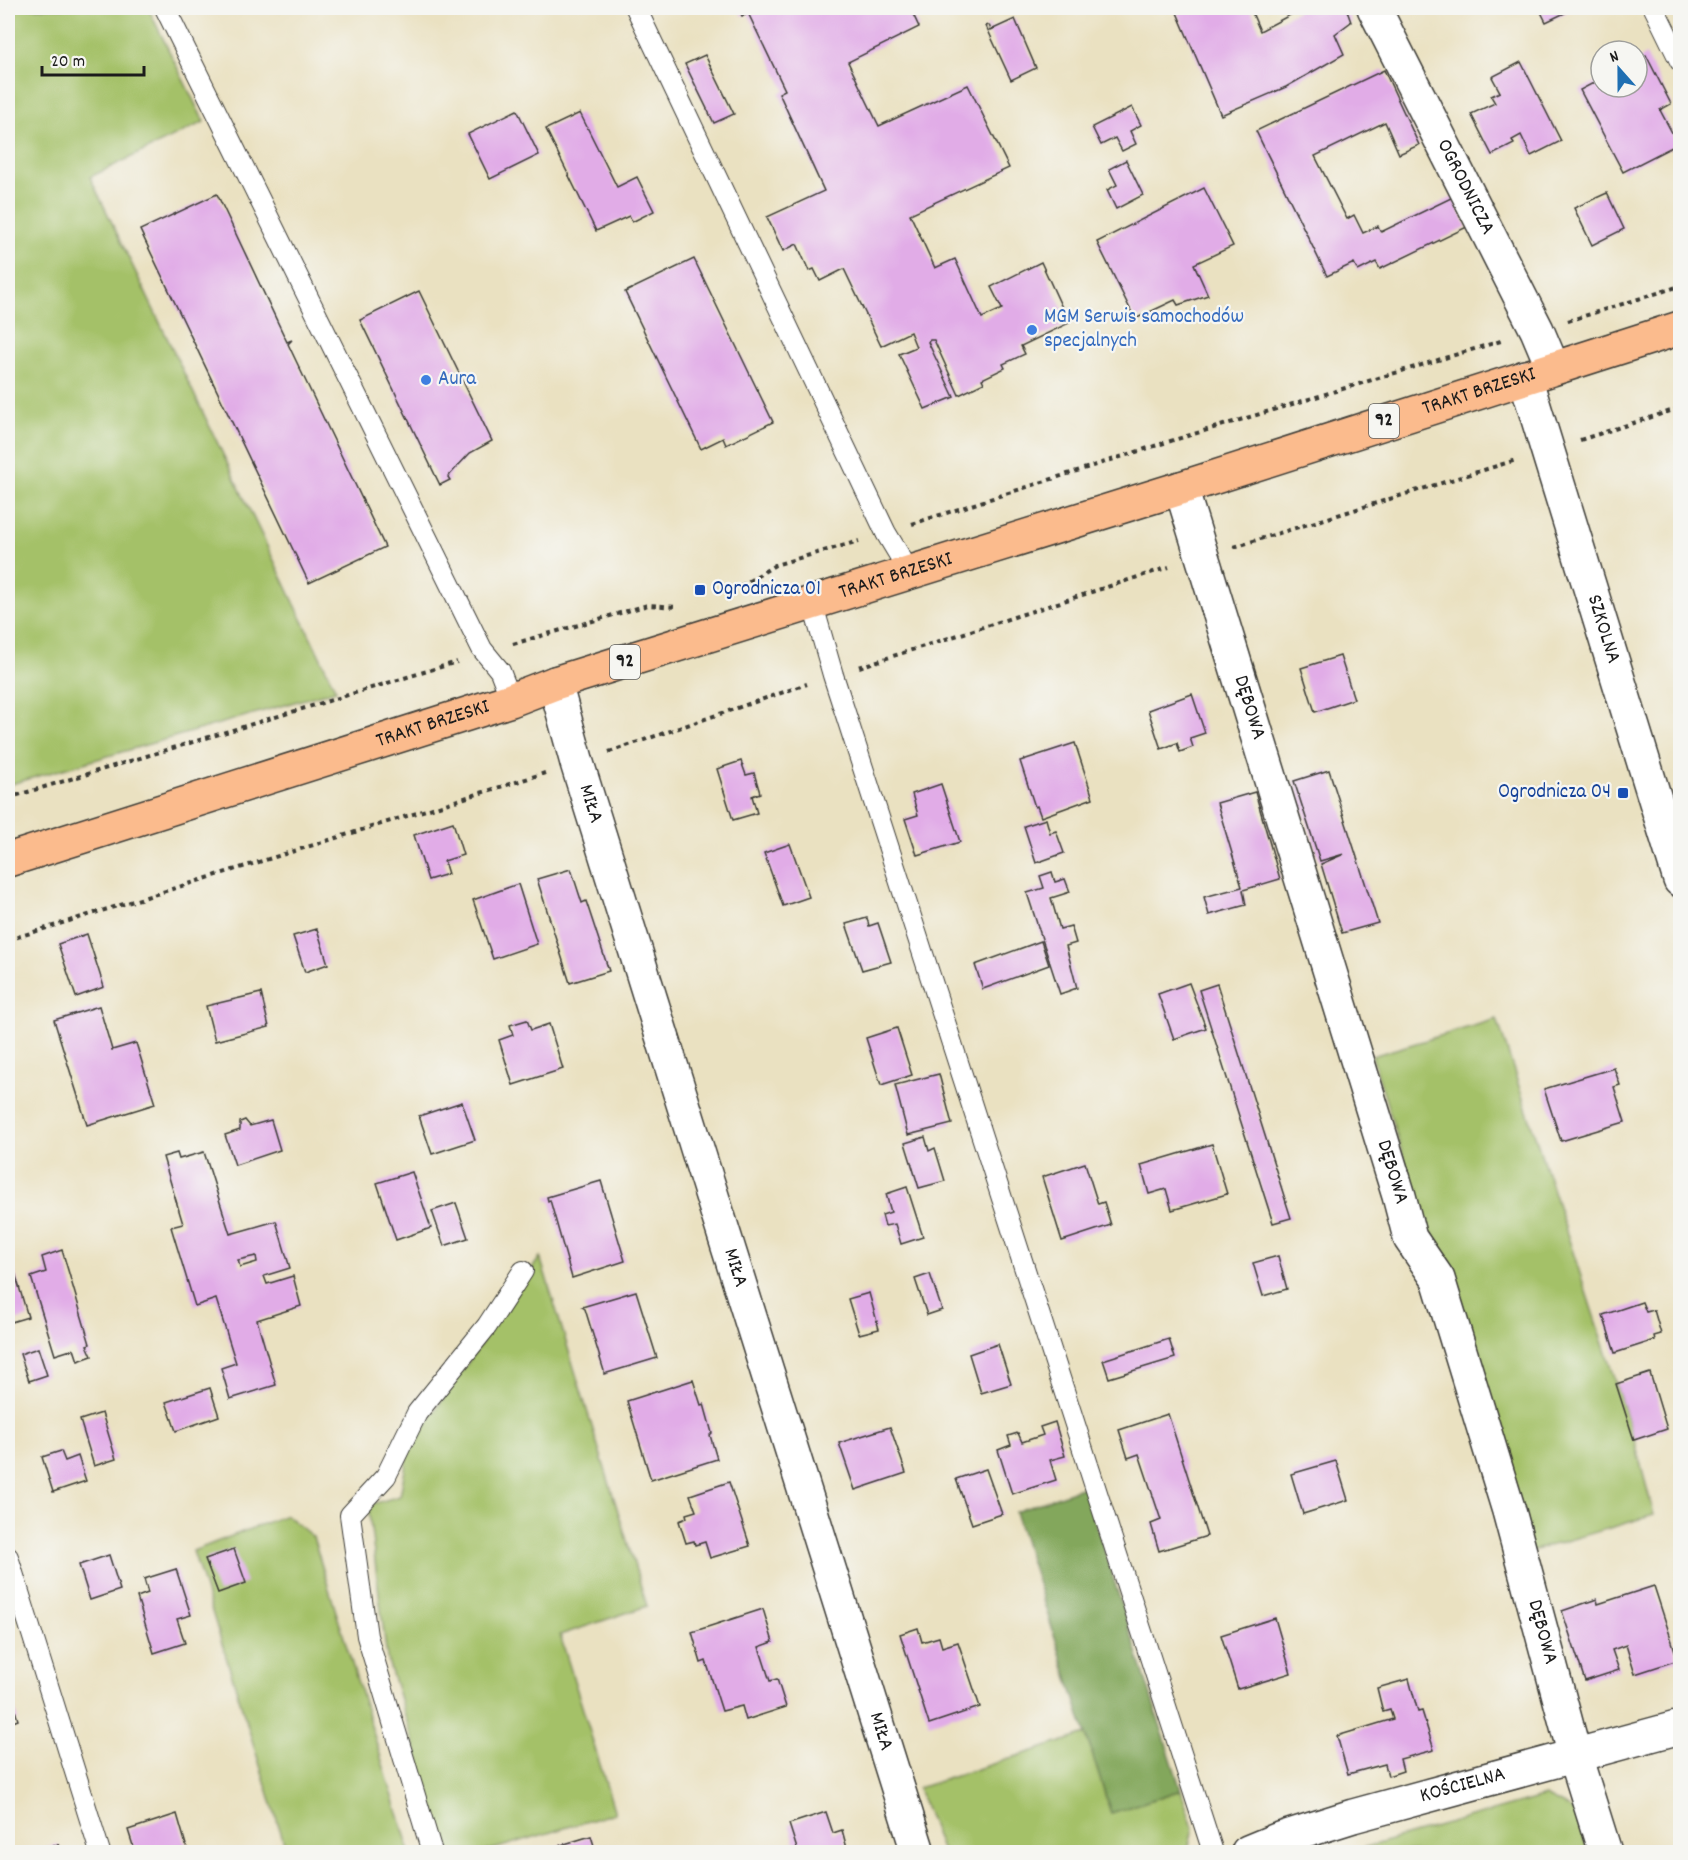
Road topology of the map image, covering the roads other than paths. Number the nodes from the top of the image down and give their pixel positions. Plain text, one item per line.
1 (165, 8) edge
2 (636, 8) edge
3 (1374, 8) edge
4 (1654, 8) edge
5 (1680, 62) edge
6 (1680, 328) edge
7 (1539, 372) junction
8 (1180, 488) junction
9 (910, 573) junction
10 (812, 602) junction
11 (555, 683) junction
12 (511, 700) junction
13 (8, 860) edge
14 (1680, 880) edge
15 (524, 1271) dead end
16 (8, 1557) edge
17 (1680, 1727) edge
18 (1575, 1756) junction
19 (100, 1852) edge
20 (432, 1852) edge
21 (918, 1852) edge
22 (1213, 1852) edge
23 (1248, 1852) edge
24 (1605, 1852) edge

1 - 12 lane
2 - 9 lane
3 - 7 street, OGRODNICZA
4 - 5 lane
6 - 7 main road, TRAKT BRZESKI / 92
7 - 8 main road, TRAKT BRZESKI / 92
7 - 14 street, SZKOLNA
8 - 9 main road, TRAKT BRZESKI / 92
8 - 18 street, DĘBOWA
9 - 10 main road, TRAKT BRZESKI / 92
10 - 11 main road, TRAKT BRZESKI / 92
10 - 22 lane
11 - 12 main road, TRAKT BRZESKI / 92
11 - 21 street, MIŁA
12 - 13 main road, TRAKT BRZESKI / 92
15 - 20 lane
16 - 19 lane
17 - 18 street, KOŚCIELNA
18 - 23 street, KOŚCIELNA
18 - 24 street, DĘBOWA

